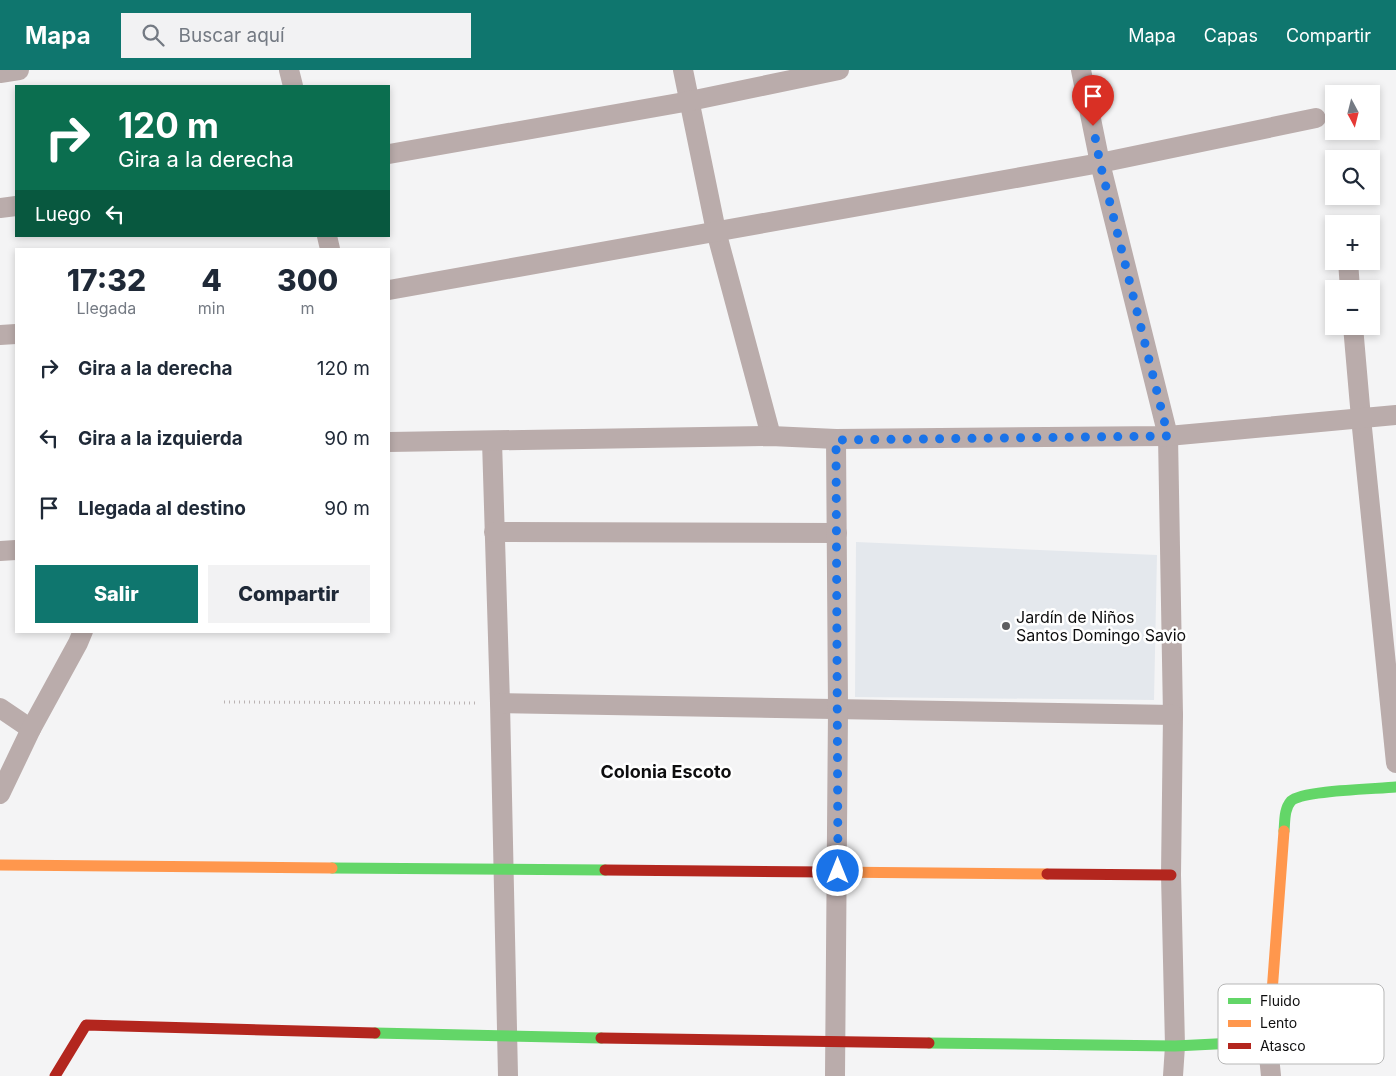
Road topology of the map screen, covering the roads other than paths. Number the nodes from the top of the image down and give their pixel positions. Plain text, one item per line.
1 (19, 70) edge
2 (289, 70) edge
3 (683, 70) edge
4 (839, 70) edge
5 (1081, 70) edge
6 (0, 73) edge
7 (293, 85) edge
8 (690, 101) junction
9 (1316, 118) dead end
10 (390, 154) edge
11 (1100, 163) junction
12 (15, 206) edge
13 (0, 208) edge
14 (716, 231) junction
15 (390, 290) edge
16 (15, 334) edge
17 (0, 335) edge
18 (1354, 335) edge
19 (1396, 414) edge
20 (1361, 418) junction
21 (771, 436) junction
22 (1168, 436) junction
23 (836, 440) junction
24 (492, 441) junction
25 (390, 442) edge
26 (494, 532) junction
27 (837, 533) junction
28 (15, 550) edge
29 (0, 551) edge
30 (82, 633) edge
31 (500, 703) junction
32 (0, 708) edge
33 (838, 709) junction
34 (1173, 715) junction
35 (31, 729) junction
36 (1396, 763) edge
37 (1396, 787) edge
38 (0, 794) edge
39 (0, 865) edge
40 (504, 868) junction
41 (838, 871) junction
42 (1171, 875) junction
43 (1273, 984) edge
44 (508, 1037) junction
45 (836, 1041) junction
46 (1218, 1044) edge
47 (1175, 1046) junction
48 (55, 1076) edge
49 (508, 1076) edge
50 (835, 1076) edge
51 (1173, 1076) edge

1 - 6 street
2 - 7 street
3 - 8 street
4 - 8 street
5 - 11 street
8 - 10 street
8 - 14 street
9 - 11 street
11 - 14 street
11 - 22 street
12 - 13 street
14 - 15 street
14 - 21 street
16 - 17 street
18 - 20 street
19 - 20 street
20 - 22 street
20 - 36 street
21 - 23 street
21 - 24 street
22 - 23 street
22 - 34 street
23 - 27 street
24 - 25 street
24 - 26 street
26 - 27 street
26 - 31 street
27 - 33 street
28 - 29 street
30 - 35 street
31 - 33 street
31 - 40 street
32 - 35 street
33 - 34 street
33 - 41 street
34 - 42 street
35 - 38 street
37 - 43 street
39 - 40 street
40 - 41 street
40 - 44 street
41 - 42 street
41 - 45 street
42 - 47 street
44 - 45 street
44 - 48 street
44 - 49 street
45 - 47 street
45 - 50 street
46 - 47 street
47 - 51 street

